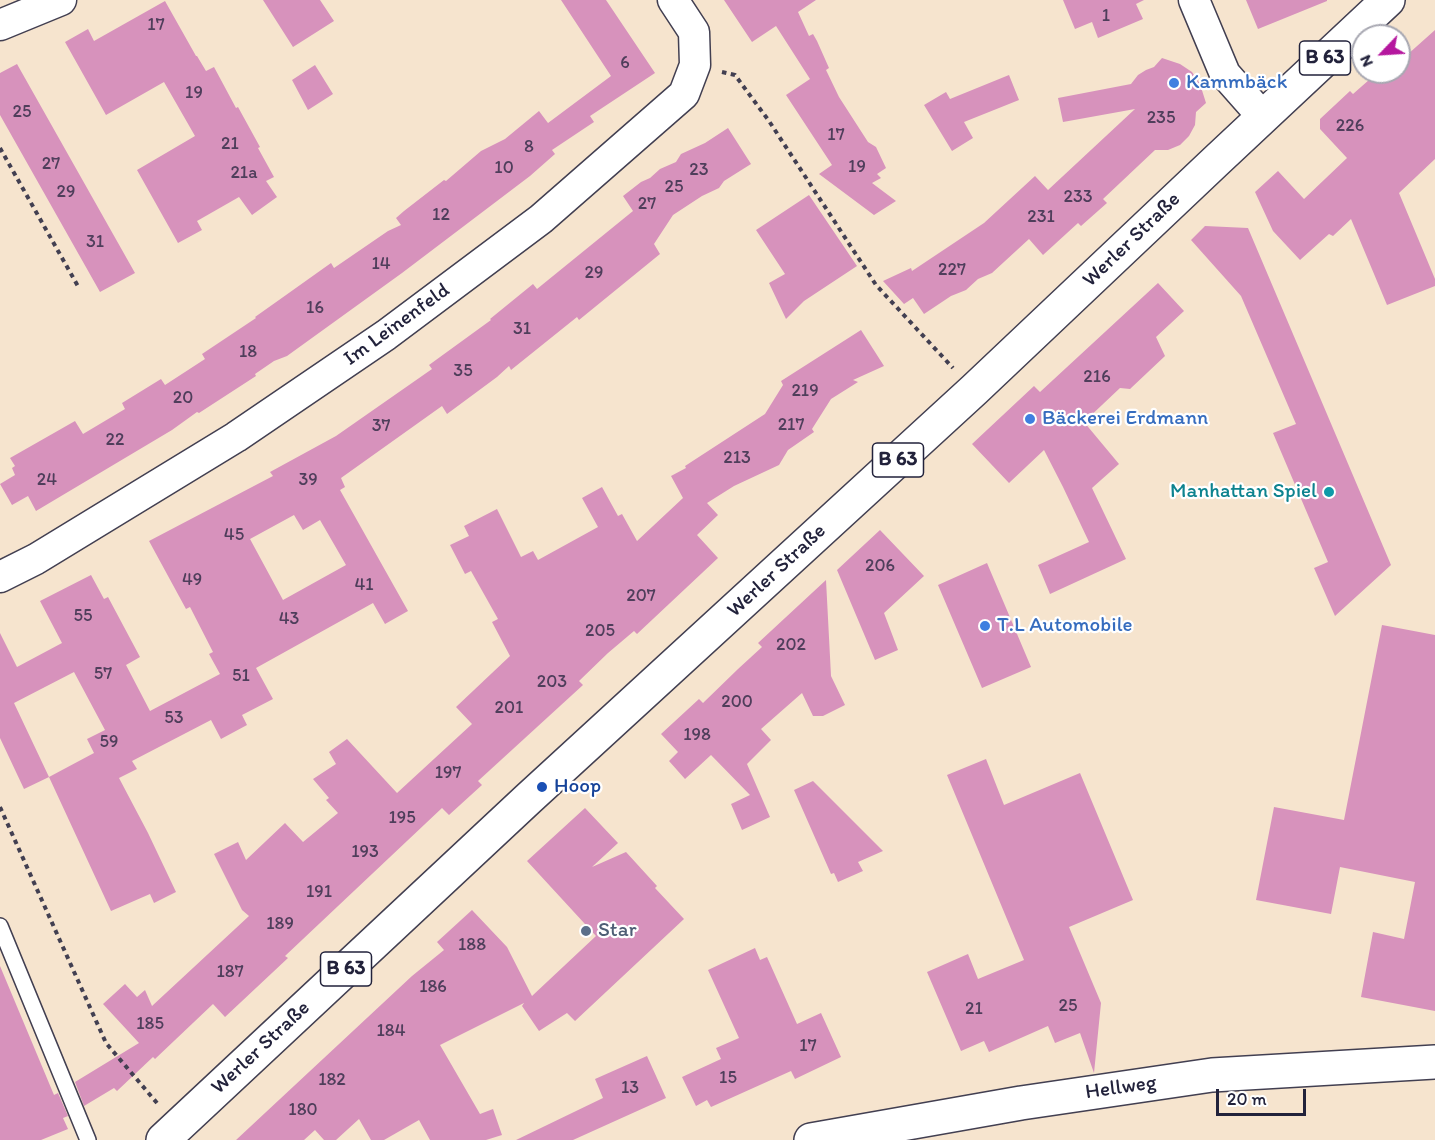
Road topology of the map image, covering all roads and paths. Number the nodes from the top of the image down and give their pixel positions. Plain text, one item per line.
1 (62, 0) edge
2 (672, 0) edge
3 (1194, 0) edge
4 (1388, 0) edge
5 (0, 25) edge
6 (695, 65) junction
7 (1263, 117) junction
8 (0, 148) edge
9 (79, 288) dead end
10 (974, 390) junction
11 (0, 577) edge
12 (0, 807) edge
13 (0, 927) edge
14 (1435, 1062) edge
15 (170, 1133) edge
16 (88, 1140) edge
17 (811, 1140) edge

1 - 5 street
2 - 6 street, Im Leinenfeld
3 - 7 street
4 - 7 main road, Werler Straße / B 63
6 - 10 path
6 - 11 street, Im Leinenfeld
7 - 10 main road, Werler Straße / B 63
8 - 9 path
10 - 15 main road, Werler Straße / B 63
12 - 15 path
13 - 16 lane
14 - 17 main road, Hellweg

